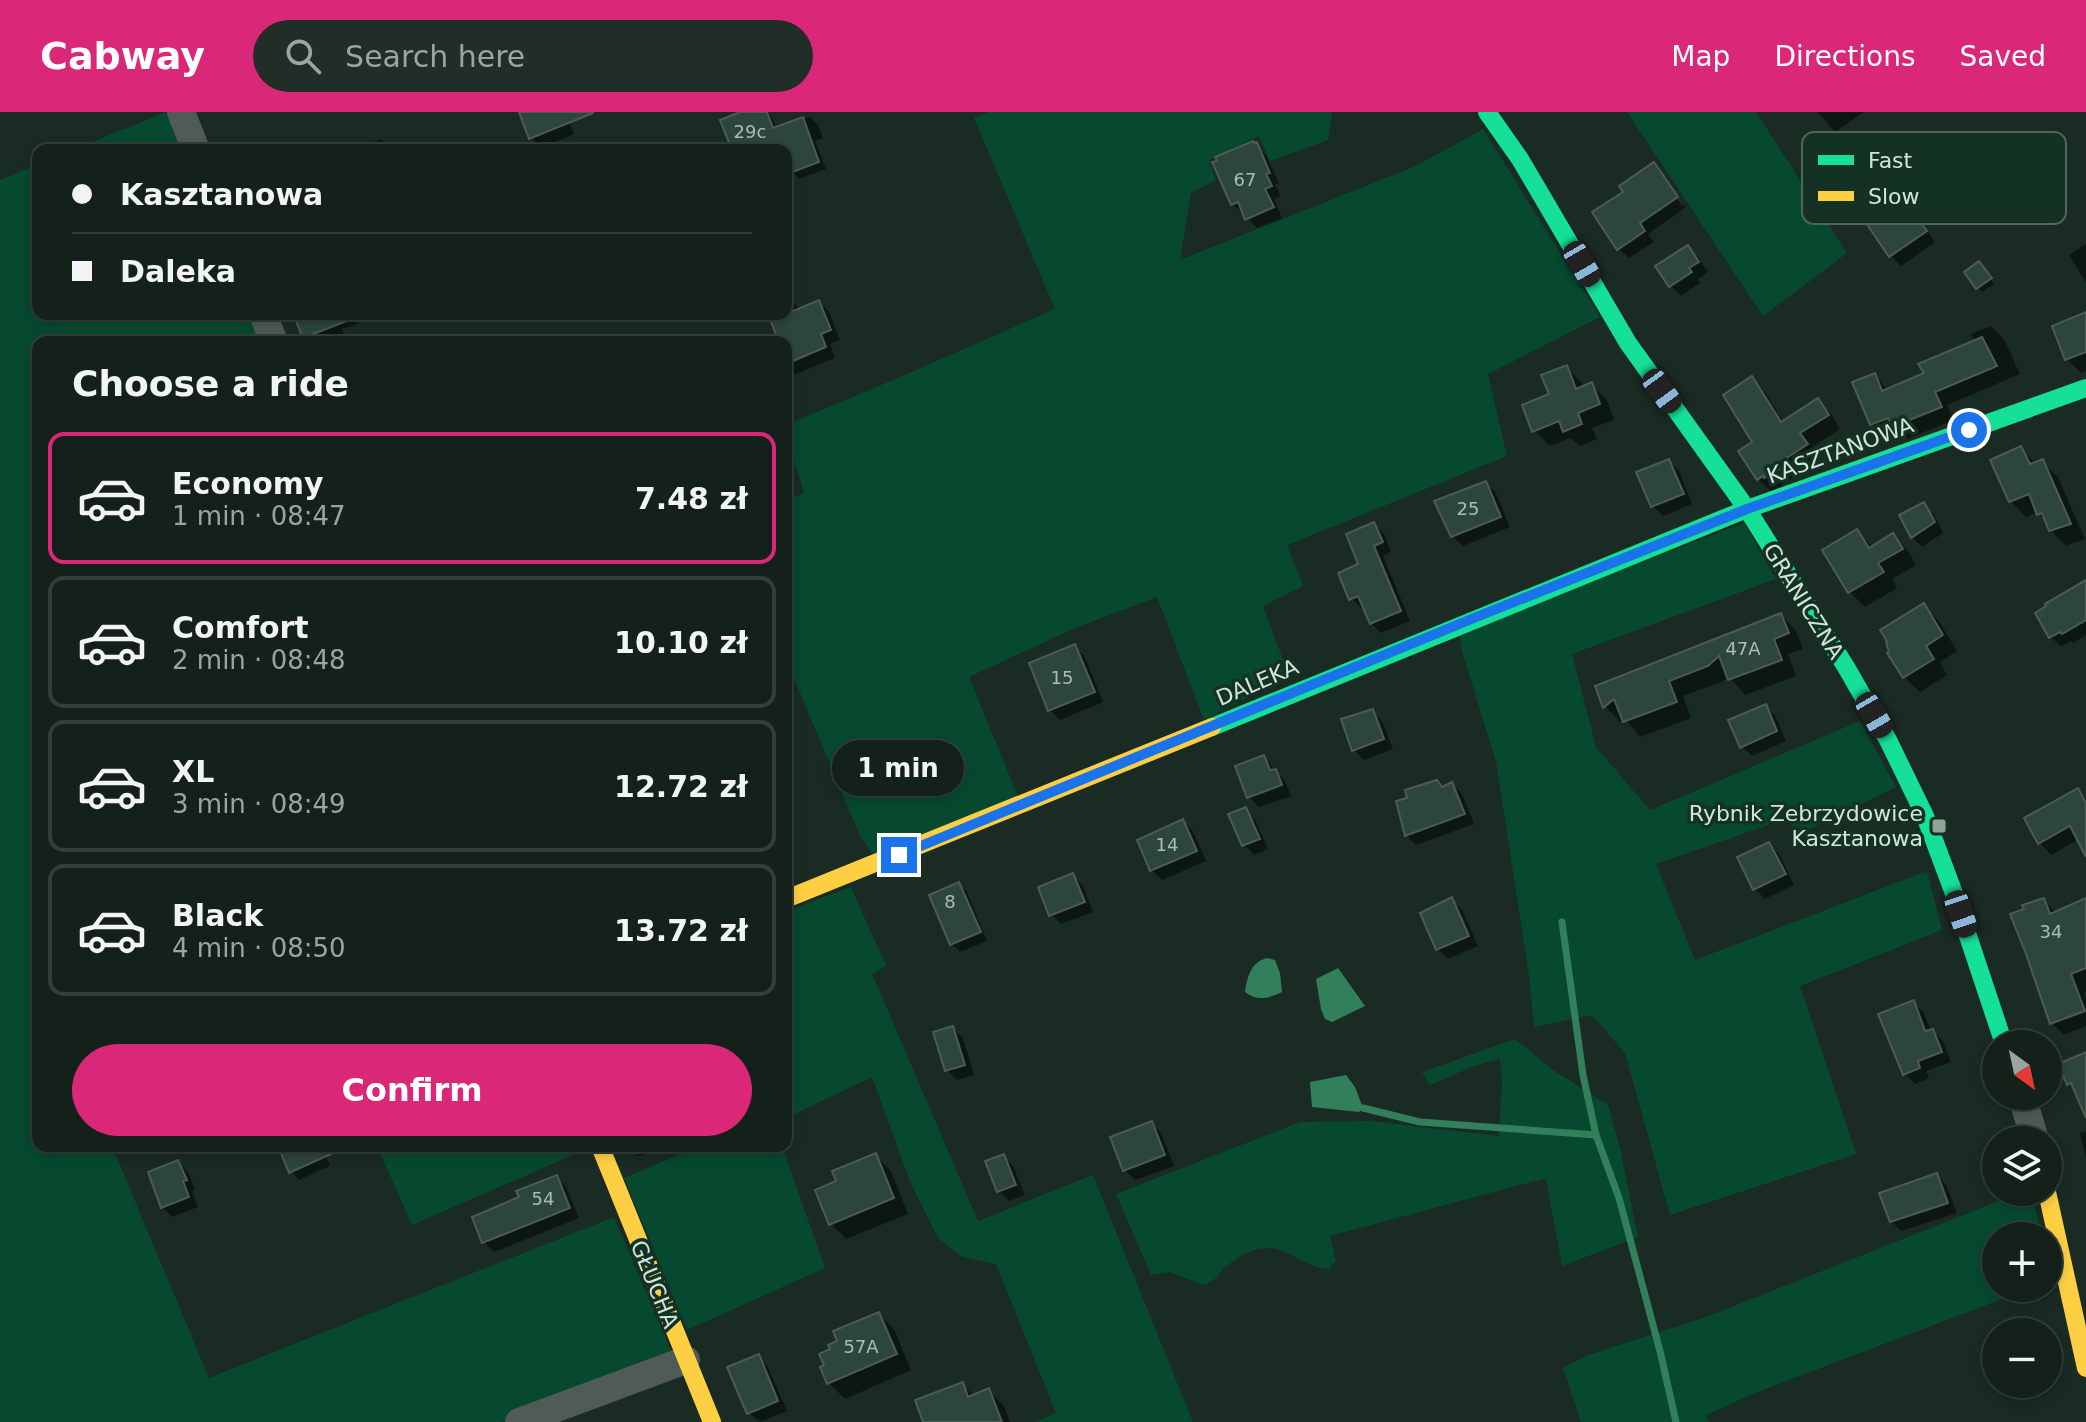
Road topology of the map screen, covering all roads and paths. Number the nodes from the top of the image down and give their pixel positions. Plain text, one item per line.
1 (181, 112) edge
2 (1487, 112) edge
3 (194, 144) edge
4 (2086, 388) edge
5 (1747, 509) junction
6 (792, 897) edge
7 (1999, 1030) edge
8 (602, 1152) edge
9 (2050, 1206) edge
10 (686, 1360) junction
11 (2086, 1368) edge
12 (519, 1422) edge
13 (712, 1422) edge

1 - 3 street
2 - 5 street, GRANICZNA
4 - 5 street, KASZTANOWA
5 - 6 street, DALEKA
5 - 7 street, GRANICZNA
8 - 10 street, GŁUCHA
9 - 11 street
10 - 12 street
10 - 13 street, GŁUCHA

